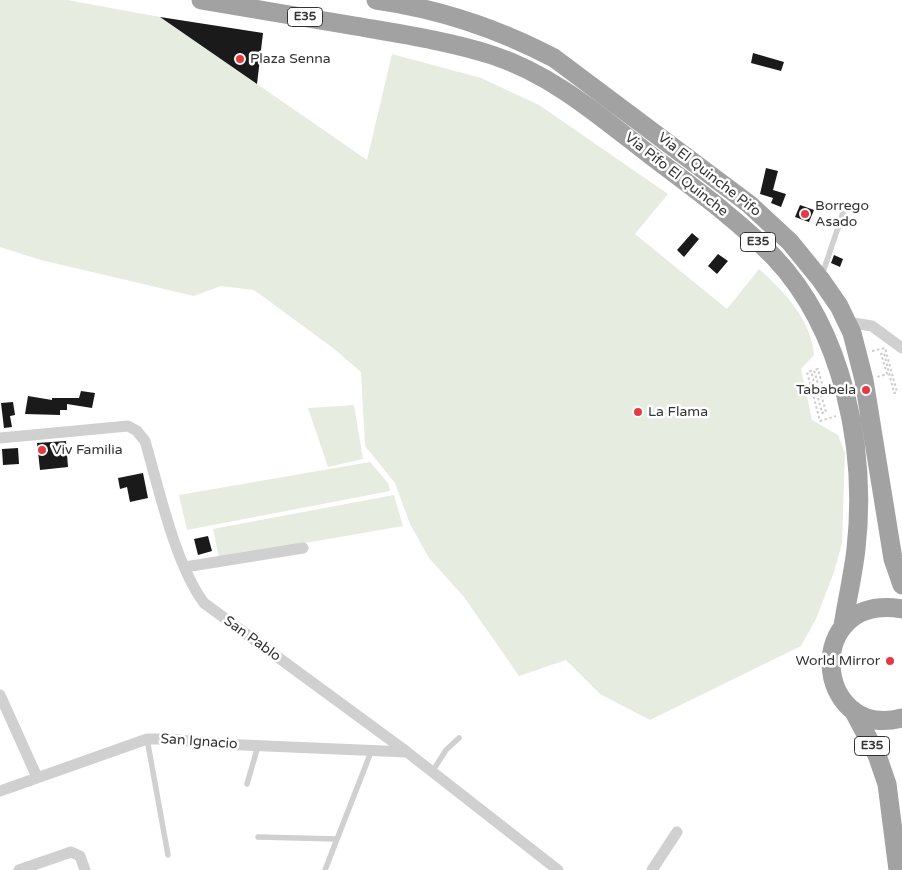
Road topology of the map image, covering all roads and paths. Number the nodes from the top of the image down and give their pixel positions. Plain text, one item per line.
1 (201, 0) edge
2 (376, 0) edge
3 (844, 210) dead end
4 (821, 280) junction
5 (846, 322) junction
6 (902, 348) edge
7 (858, 355) junction
8 (886, 374) dead end
9 (824, 391) dead end
10 (848, 413) junction
11 (0, 438) edge
12 (303, 548) dead end
13 (184, 567) junction
14 (902, 585) edge
15 (902, 608) edge
16 (843, 626) junction
17 (0, 696) edge
18 (853, 710) junction
19 (902, 718) edge
20 (459, 738) dead end
21 (147, 740) junction
22 (258, 746) junction
23 (371, 752) junction
24 (407, 752) junction
25 (432, 772) junction
26 (37, 777) junction
27 (247, 784) dead end
28 (0, 791) edge
29 (677, 832) dead end
30 (258, 837) dead end
31 (337, 839) junction
32 (168, 855) dead end
33 (19, 870) edge
34 (85, 870) edge
35 (325, 870) edge
36 (558, 870) edge
37 (652, 870) edge
38 (898, 870) edge

1 - 10 highway, Via Pifo El Quinche / E35
2 - 4 highway, Via El Quinche Pifo / E35
3 - 4 lane
4 - 5 highway, Via El Quinche Pifo / E35
5 - 6 street
5 - 7 highway, Via El Quinche Pifo / E35
7 - 8 path
7 - 14 highway, Via El Quinche Pifo / E35
9 - 10 path
10 - 16 highway, Via Pifo El Quinche / E35
11 - 13 street, San Pablo
12 - 13 street
13 - 24 street, San Pablo
15 - 16 highway, E35
16 - 18 highway, E35
17 - 26 street
18 - 19 highway, E35
18 - 38 highway, E35
20 - 25 lane
21 - 22 street, San Ignacio
21 - 26 street, San Ignacio
21 - 32 lane
22 - 23 street, San Ignacio
22 - 27 lane
23 - 24 street, San Ignacio
23 - 31 lane
24 - 25 street, San Pablo
25 - 36 street, San Pablo
26 - 28 street, San Ignacio
29 - 37 street
30 - 31 lane
31 - 35 lane
33 - 34 street

